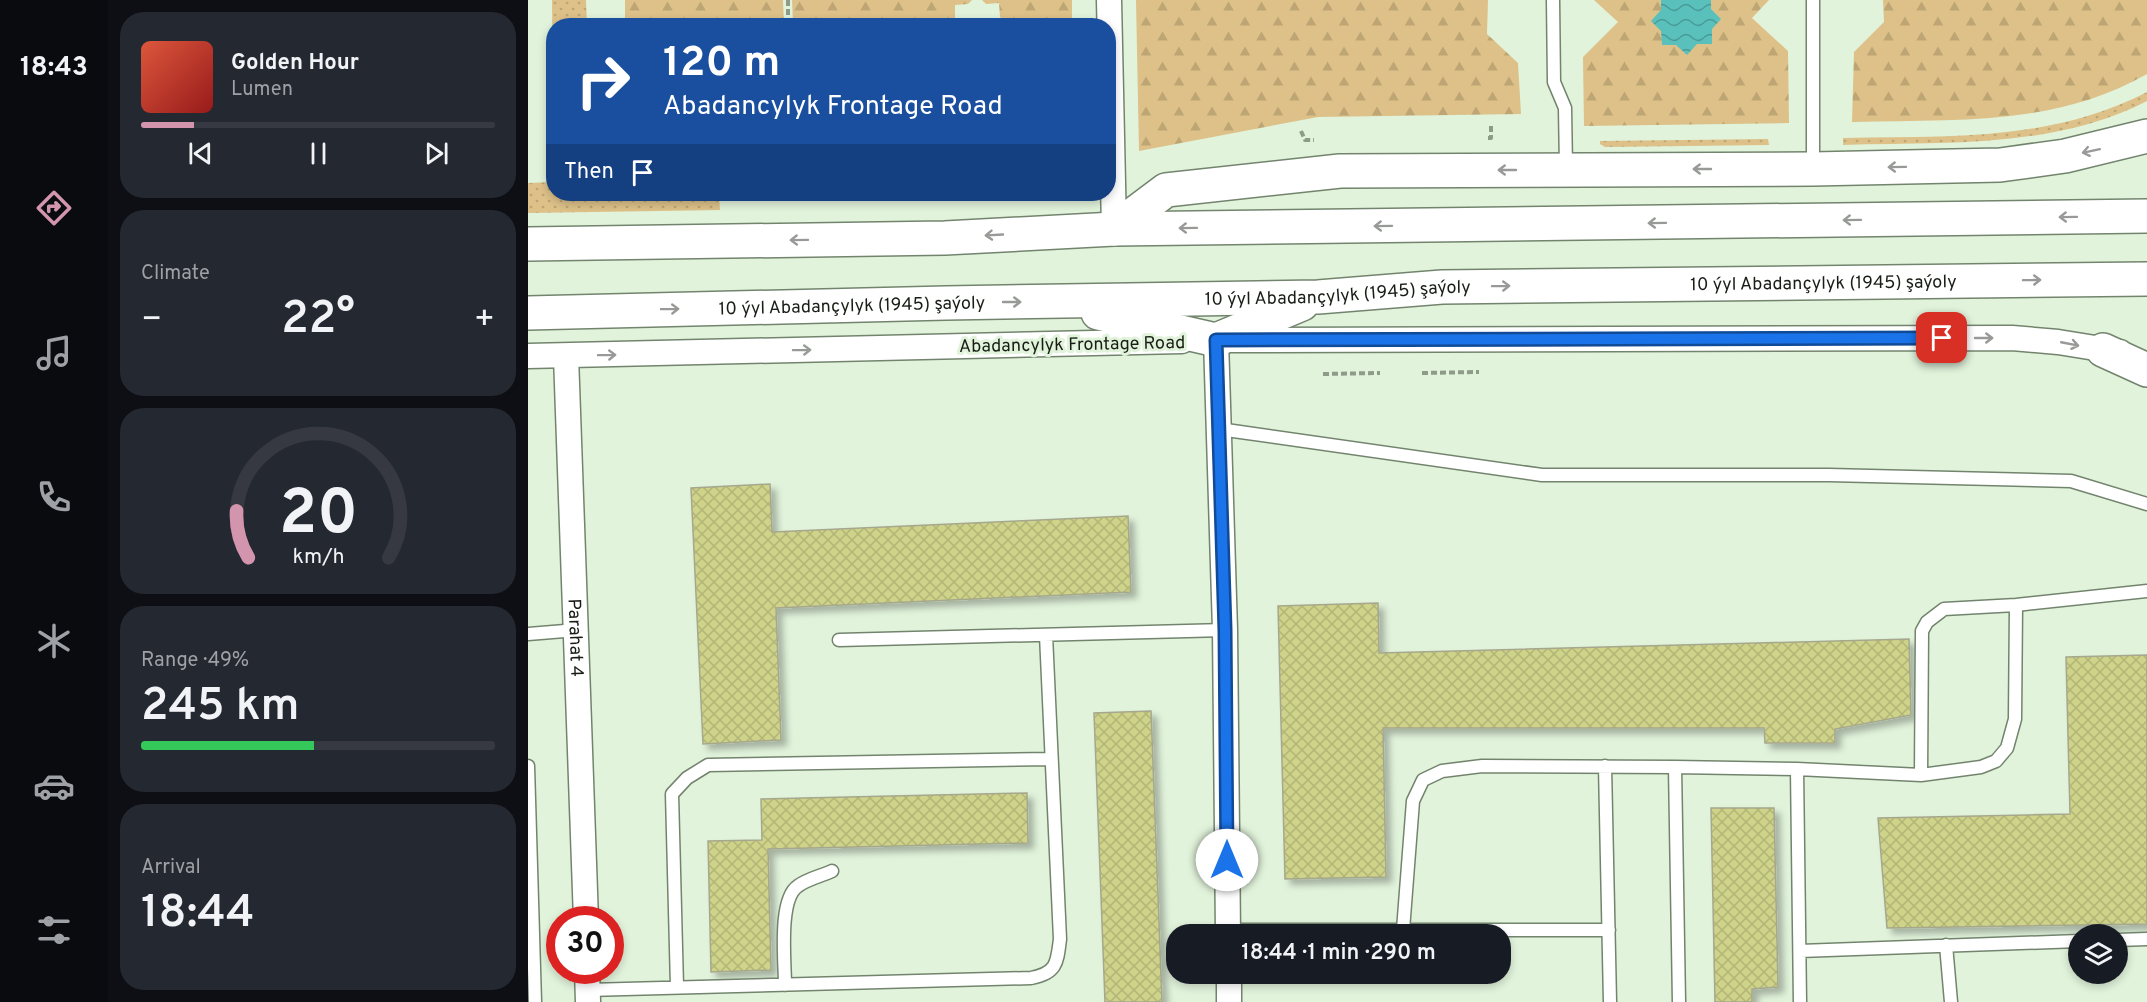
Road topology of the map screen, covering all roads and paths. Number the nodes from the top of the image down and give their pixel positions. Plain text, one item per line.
1 (788, 0) edge
2 (1108, 0) edge
3 (1553, 0) edge
4 (1814, 0) edge
5 (788, 18) edge
6 (1108, 18) edge
7 (1491, 123) dead end
8 (1301, 130) dead end
9 (2147, 136) edge
10 (1483, 138) dead end
11 (1320, 140) dead end
12 (1813, 169) junction
13 (1566, 170) junction
14 (1113, 201) edge
15 (2147, 216) edge
16 (1114, 229) junction
17 (528, 244) edge
18 (2147, 279) edge
19 (1318, 297) junction
20 (1049, 302) junction
21 (528, 313) edge
22 (1216, 340) junction
23 (2103, 350) junction
24 (2147, 354) edge
25 (566, 356) junction
26 (528, 357) edge
27 (2147, 370) edge
28 (1479, 372) dead end
29 (1422, 373) dead end
30 (1380, 374) dead end
31 (1323, 375) dead end
32 (1219, 429) junction
33 (2147, 504) edge
34 (2147, 591) edge
35 (2016, 605) junction
36 (577, 630) junction
37 (1225, 630) junction
38 (528, 633) edge
39 (1046, 635) junction
40 (839, 640) dead end
41 (1051, 759) junction
42 (528, 766) edge
43 (1605, 766) junction
44 (1675, 767) junction
45 (1797, 769) junction
46 (1921, 775) junction
47 (832, 871) dead end
48 (586, 906) edge
49 (1228, 924) edge
50 (1403, 924) edge
51 (1511, 930) edge
52 (1609, 930) junction
53 (2147, 939) edge
54 (2128, 940) edge
55 (2068, 941) edge
56 (1946, 945) junction
57 (1800, 951) junction
58 (1229, 984) edge
59 (784, 985) junction
60 (588, 987) edge
61 (677, 987) junction
62 (535, 1002) edge
63 (1229, 1002) edge
64 (1610, 1002) edge
65 (1679, 1002) edge
66 (1800, 1002) edge
67 (1951, 1002) edge

1 - 5 path
2 - 6 street
3 - 13 lane
4 - 12 lane
7 - 10 path
8 - 11 path
9 -> 12 main road
12 -> 13 main road
13 -> 16 main road
14 - 16 street
15 -> 16 main road
16 -> 17 main road
19 -> 18 main road, 10 ýyl Abadançylyk (1945) şaýoly
19 - 20 main road, 10 ýyl Abadançylyk (1945) şaýoly
19 - 22 main road
21 -> 20 main road, 10 ýyl Abadançylyk (1945) şaýoly
20 - 22 main road
22 -> 23 street, Abadancylyk Frontage Road
25 -> 22 street, Abadancylyk Frontage Road
22 - 32 street
23 - 24 street
23 - 27 main road
25 - 26 street, Abadancylyk Frontage Road
25 - 36 street, Parahat 4
28 - 29 path
30 - 31 path
32 - 33 lane
32 - 37 street
34 - 35 lane
35 - 46 lane
35 - 46 lane
36 - 38 lane
36 - 48 street, Parahat 4
37 - 39 lane
37 - 49 street
39 - 40 lane
39 - 41 lane
41 - 59 lane
41 - 61 lane
42 - 62 lane
43 - 44 lane
43 - 50 lane
43 - 52 lane
44 - 45 lane
44 - 65 lane
45 - 46 lane
45 - 57 lane
47 - 59 lane
51 - 52 lane
52 - 64 lane
53 - 54 lane
55 - 56 lane
56 - 57 lane
56 - 67 lane
57 - 66 lane
58 - 63 street
59 - 61 lane
60 - 61 lane

